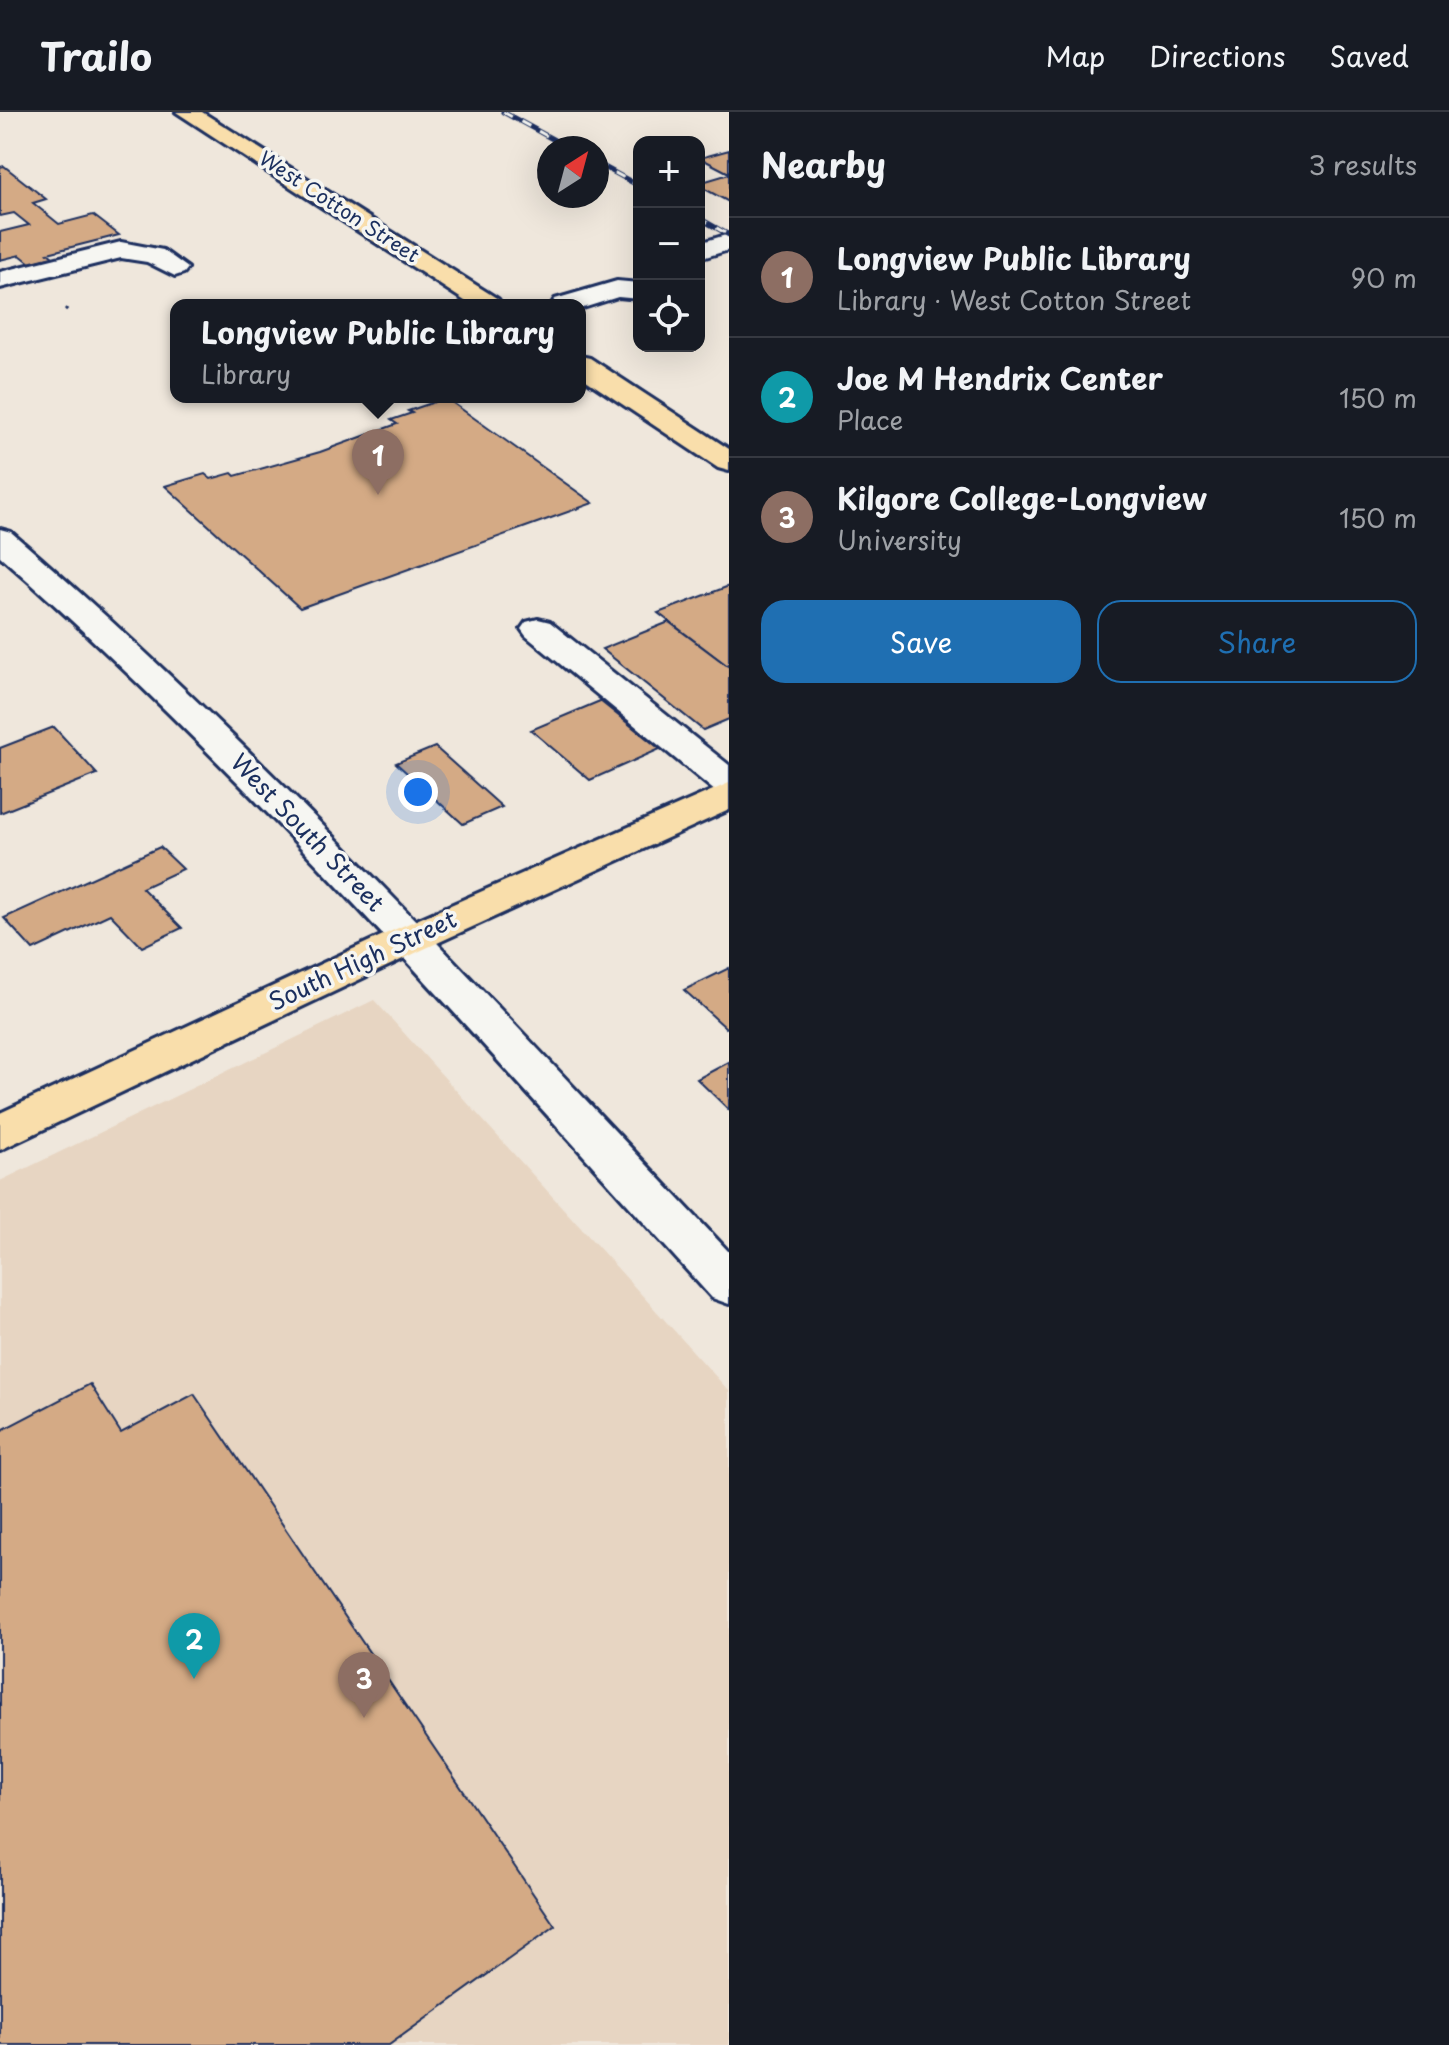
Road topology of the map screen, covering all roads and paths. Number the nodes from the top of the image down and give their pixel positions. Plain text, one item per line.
1 (187, 112) edge
2 (729, 242) edge
3 (705, 249) edge
4 (729, 267) edge
5 (175, 268) dead end
6 (633, 273) edge
7 (705, 274) edge
8 (0, 280) edge
9 (628, 290) edge
10 (480, 299) edge
11 (586, 300) edge
12 (65, 308) dead end
13 (69, 312) dead end
14 (586, 368) edge
15 (729, 462) edge
16 (0, 539) edge
17 (538, 629) dead end
18 (729, 784) edge
19 (729, 795) edge
20 (410, 939) junction
21 (0, 1133) edge
22 (729, 1284) edge

1 - 10 main road, West Cotton Street
2 - 3 street
4 - 7 street
5 - 8 street
6 - 9 street
9 - 11 street
12 - 13 path
14 - 15 main road
16 - 20 street, West South Street
17 - 18 street
19 - 20 main road, South High Street
20 - 21 main road, South High Street
20 - 22 street, West South Street

